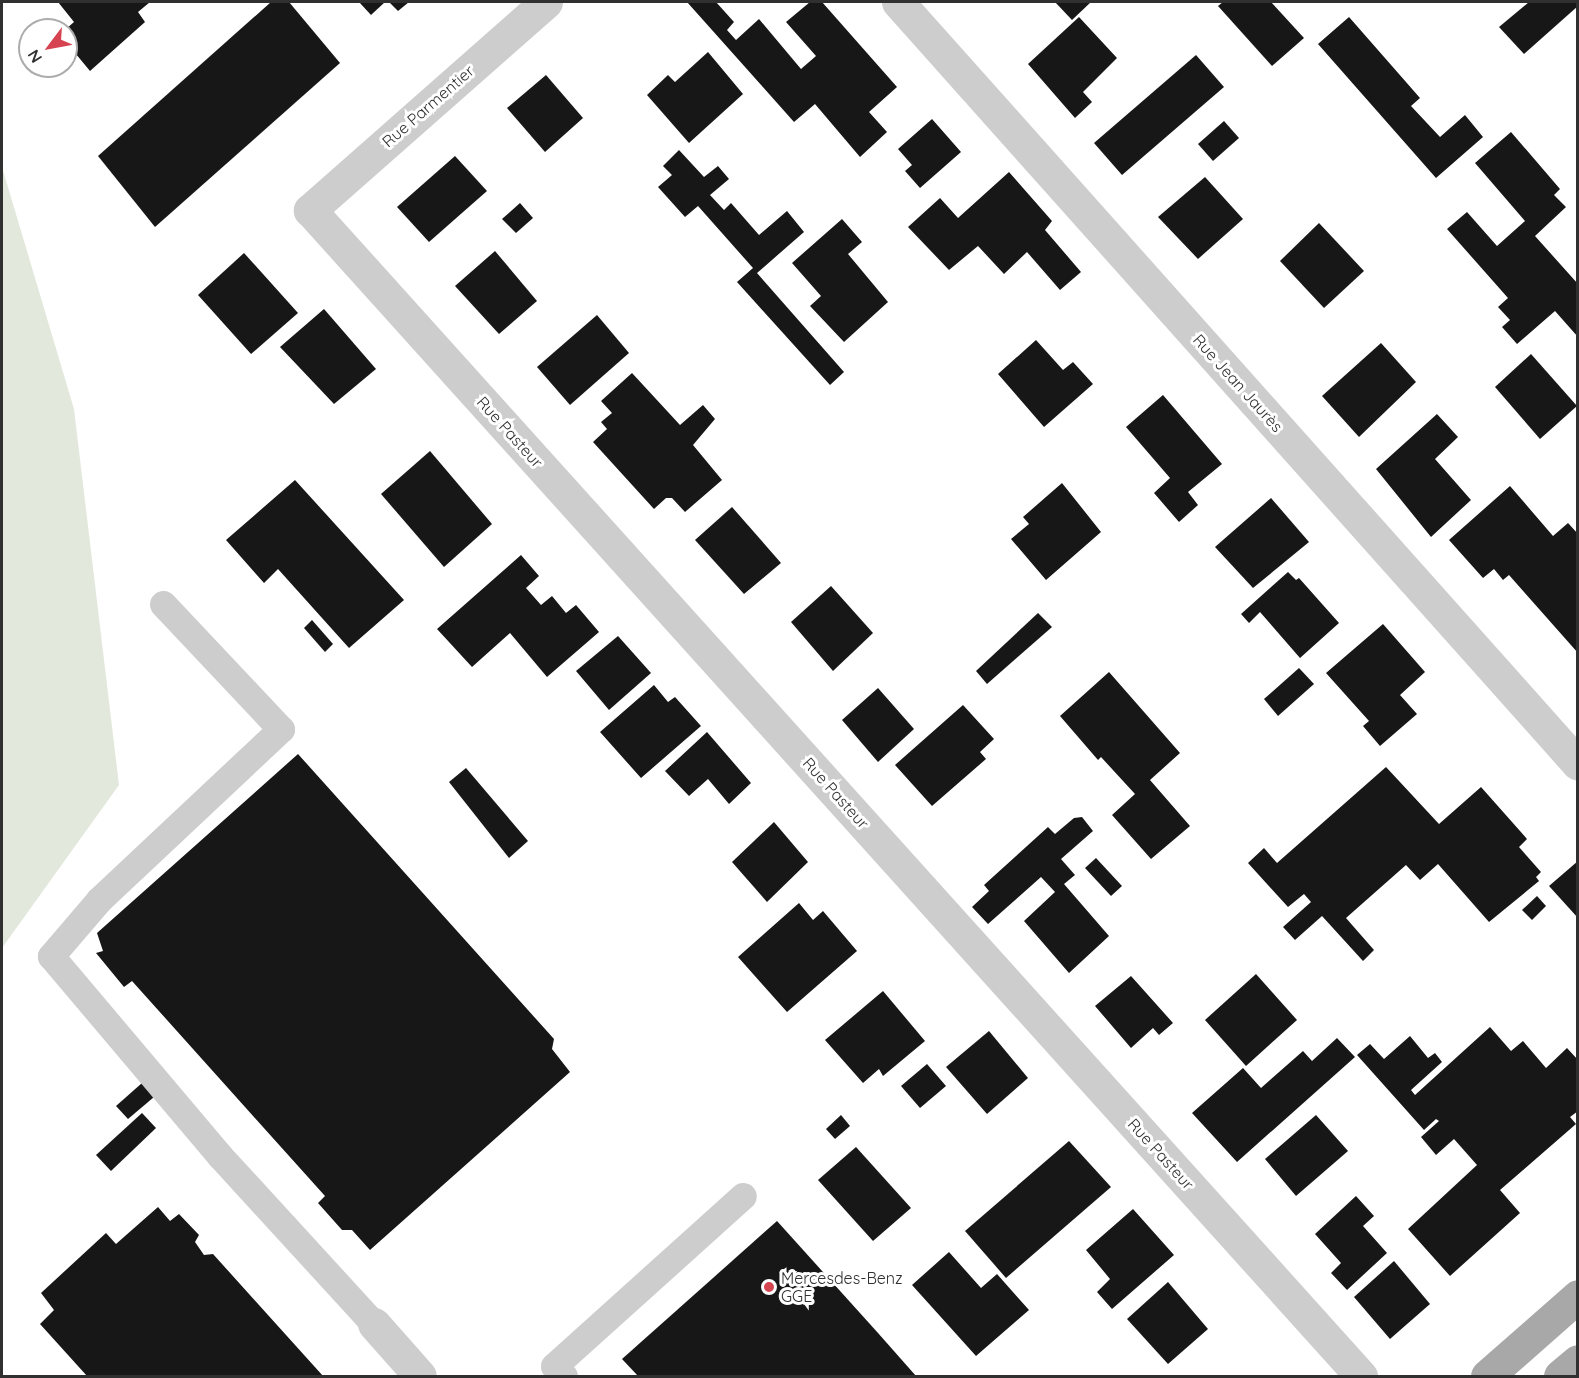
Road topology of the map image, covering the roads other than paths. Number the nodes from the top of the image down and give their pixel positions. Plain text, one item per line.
1 (546, 2) edge
2 (898, 2) edge
3 (310, 210) joint
4 (163, 604) dead end
5 (1578, 764) edge
6 (743, 1196) dead end
7 (1578, 1296) edge
8 (374, 1324) joint
9 (1578, 1361) edge
10 (420, 1377) edge
11 (564, 1377) edge
12 (1361, 1377) edge
13 (1487, 1377) edge
14 (1560, 1377) edge

1 - 3 street, Rue Parmentier
2 - 5 street, Rue Jean Jaurès
3 - 12 street, Rue Pasteur
4 - 8 lane
6 - 11 lane
7 - 13 main road
8 - 10 street
9 - 14 main road

